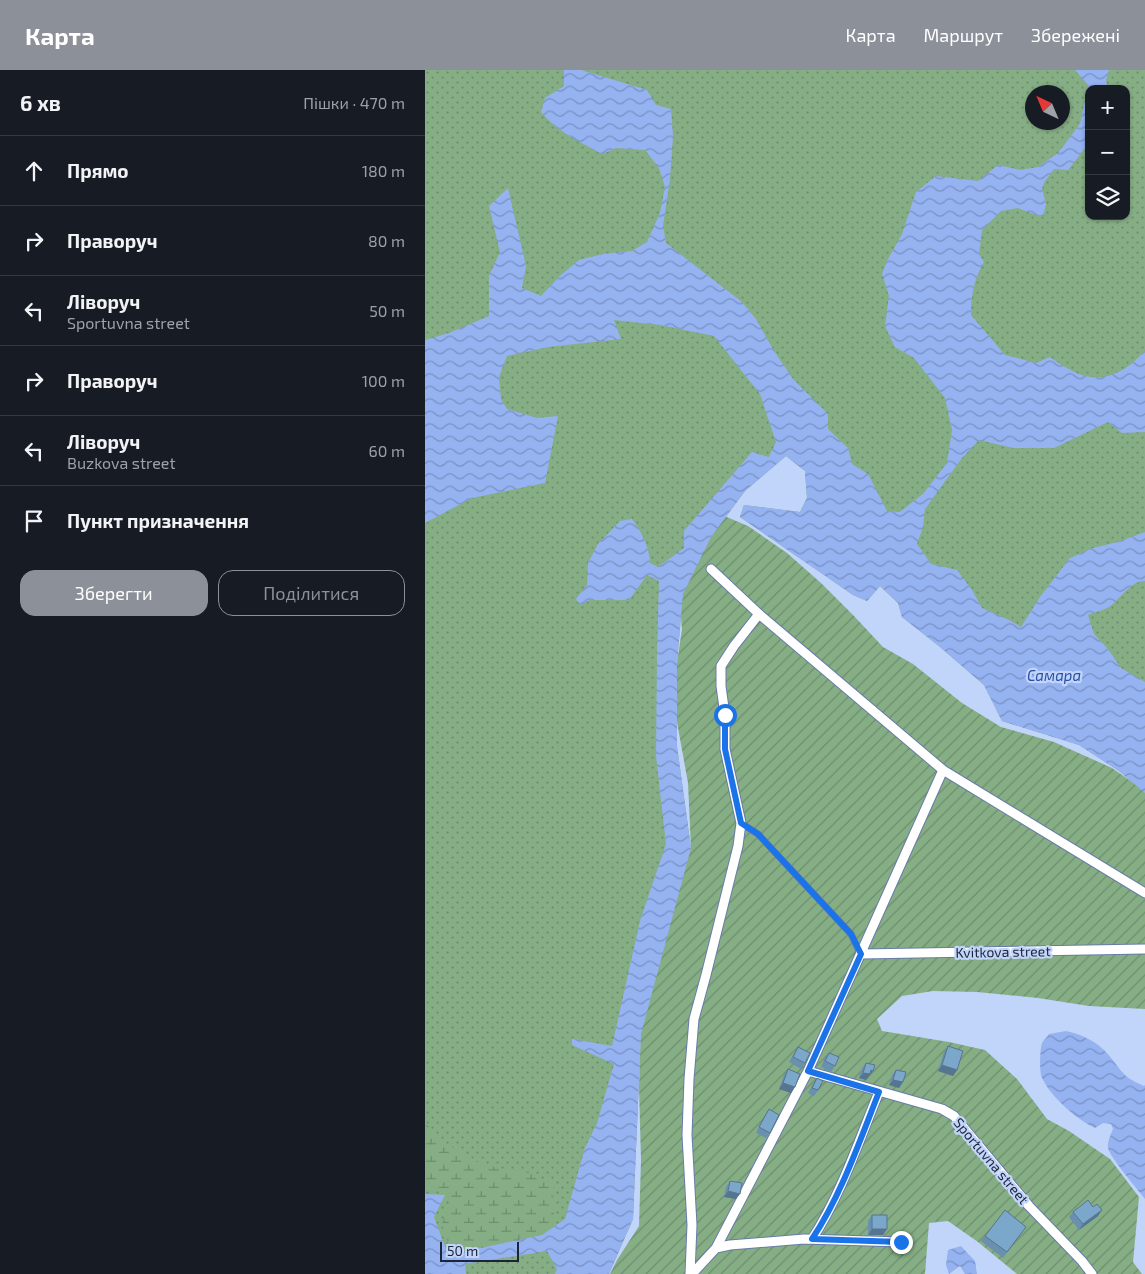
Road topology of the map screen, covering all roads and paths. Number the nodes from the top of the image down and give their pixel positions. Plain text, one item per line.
1 (711, 569) dead end
2 (759, 614) junction
3 (943, 770) junction
4 (741, 823) junction
5 (1145, 893) edge
6 (1145, 949) edge
7 (861, 954) junction
8 (808, 1071) junction
9 (879, 1092) junction
10 (812, 1239) junction
11 (901, 1242) dead end
12 (716, 1248) junction
13 (691, 1274) edge
14 (1092, 1274) edge

1 - 2 street
2 - 3 street
2 - 4 street
3 - 5 street
3 - 7 street
4 - 7 lane
4 - 13 street
6 - 7 street, Kvitkova street
7 - 8 street
8 - 9 street, Sportuvna street
8 - 12 street
9 - 10 street
9 - 14 street, Sportuvna street
10 - 11 street
10 - 12 street
12 - 13 street

